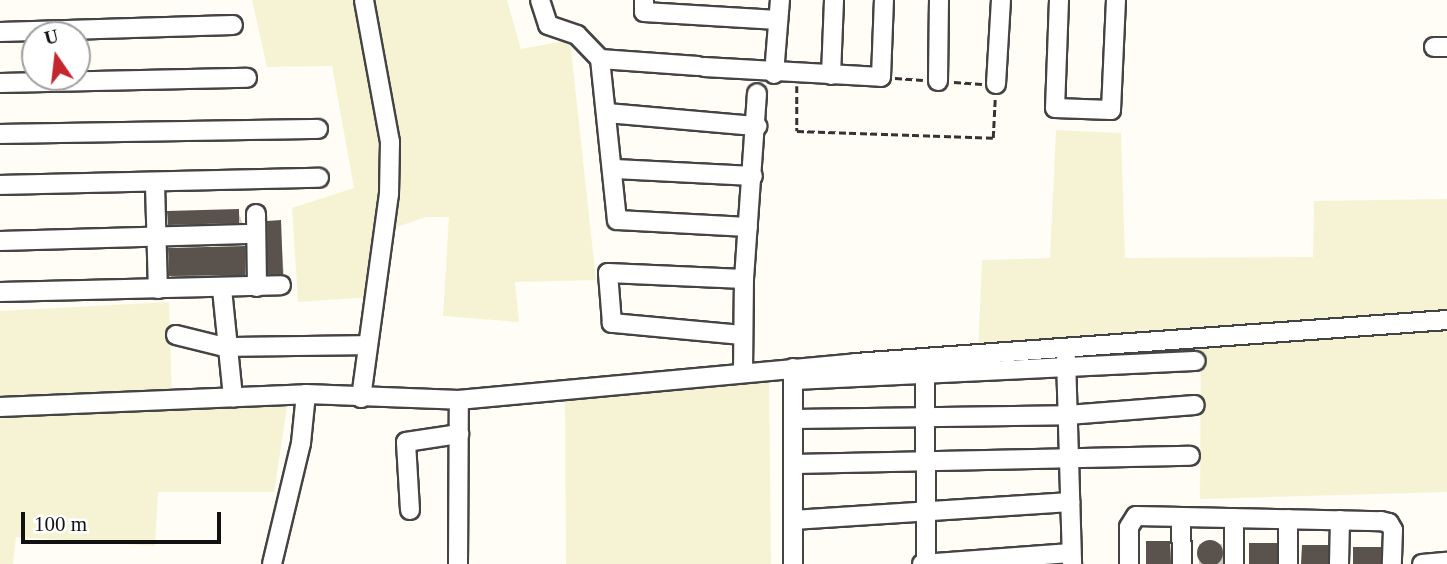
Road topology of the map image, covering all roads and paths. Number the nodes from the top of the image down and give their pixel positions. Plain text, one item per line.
1 (364, 0) edge
2 (540, 0) edge
3 (644, 0) edge
4 (780, 0) edge
5 (834, 0) edge
6 (884, 0) edge
7 (939, 0) edge
8 (1001, 0) edge
9 (1059, 0) edge
10 (1116, 0) edge
11 (778, 20) junction
12 (233, 25) dead end
13 (0, 32) edge
14 (600, 59) junction
15 (775, 74) junction
16 (797, 75) junction
17 (831, 75) junction
18 (881, 77) junction
19 (247, 78) dead end
20 (938, 81) junction
21 (0, 83) edge
22 (996, 85) junction
23 (757, 93) dead end
24 (607, 113) junction
25 (757, 126) junction
26 (318, 129) dead end
27 (0, 134) edge
28 (615, 169) junction
29 (753, 176) junction
30 (320, 178) dead end
31 (155, 184) junction
32 (0, 185) edge
33 (256, 215) dead end
34 (748, 227) junction
35 (256, 234) junction
36 (157, 238) junction
37 (0, 241) edge
38 (744, 279) junction
39 (281, 285) dead end
40 (257, 287) junction
41 (158, 289) junction
42 (222, 289) junction
43 (0, 292) edge
44 (1447, 320) edge
45 (176, 335) dead end
46 (742, 335) junction
47 (367, 345) junction
48 (224, 347) junction
49 (1065, 348) junction
50 (1196, 361) dead end
51 (925, 367) junction
52 (1066, 368) junction
53 (743, 372) junction
54 (793, 374) junction
55 (306, 394) junction
56 (233, 397) junction
57 (361, 398) junction
58 (459, 400) junction
59 (1195, 405) dead end
60 (0, 407) edge
61 (925, 415) junction
62 (1068, 415) junction
63 (794, 419) junction
64 (459, 434) junction
65 (1069, 455) junction
66 (1190, 456) dead end
67 (927, 463) junction
68 (794, 464) junction
69 (1070, 502) junction
70 (410, 510) dead end
71 (929, 513) junction
72 (1181, 517) junction
73 (1234, 518) junction
74 (1288, 519) junction
75 (793, 520) junction
76 (1340, 520) junction
77 (1071, 558) edge
78 (1447, 562) edge
79 (272, 564) edge
80 (458, 564) edge
81 (793, 564) edge
82 (925, 564) edge
83 (1129, 564) edge
84 (1182, 564) edge
85 (1234, 564) edge
86 (1287, 564) edge
87 (1339, 564) edge
88 (1392, 564) edge
89 (1422, 564) edge

1 - 47 street
2 - 14 street
3 - 11 street
4 - 11 street
5 - 17 street
6 - 18 street
7 - 20 street
8 - 22 street
9 - 10 street
11 - 15 street
12 - 13 street
14 - 15 street
14 - 24 street
15 - 16 street
16 - 17 street
16 - 22 path
17 - 18 street
18 - 20 path
19 - 21 street
20 - 22 path
23 - 25 street
24 - 25 street
24 - 28 street
25 - 29 street
26 - 27 street
28 - 29 street
28 - 34 street
29 - 34 street
30 - 31 street
31 - 32 street
31 - 36 street
33 - 35 street
34 - 38 street
35 - 36 street
35 - 40 street
36 - 37 street
36 - 41 street
38 - 46 street
38 - 46 street
39 - 40 street
40 - 42 street
41 - 42 street
41 - 43 street
42 - 48 street
44 - 49 street
45 - 48 street
46 - 53 street
47 - 48 street
47 - 57 street
48 - 56 street
49 - 51 street
49 - 52 street
50 - 52 street
51 - 52 street
51 - 54 street
51 - 61 street
52 - 62 street
53 - 54 street
53 - 58 street
54 - 63 street
55 - 56 street
55 - 57 street
55 - 79 street
56 - 60 street
57 - 58 street
58 - 64 street
59 - 62 street
61 - 62 street
61 - 63 street
61 - 67 street
62 - 65 street
63 - 68 street
64 - 70 street
64 - 80 street
65 - 66 street
65 - 67 street
65 - 69 street
67 - 68 street
67 - 71 street
68 - 75 street
69 - 71 street
69 - 77 street
71 - 75 street
71 - 82 street
72 - 73 street
72 - 83 street
72 - 84 street
73 - 74 street
73 - 85 street
74 - 76 street
74 - 86 street
75 - 81 street
76 - 87 street
76 - 88 street
77 - 82 street
78 - 89 street

